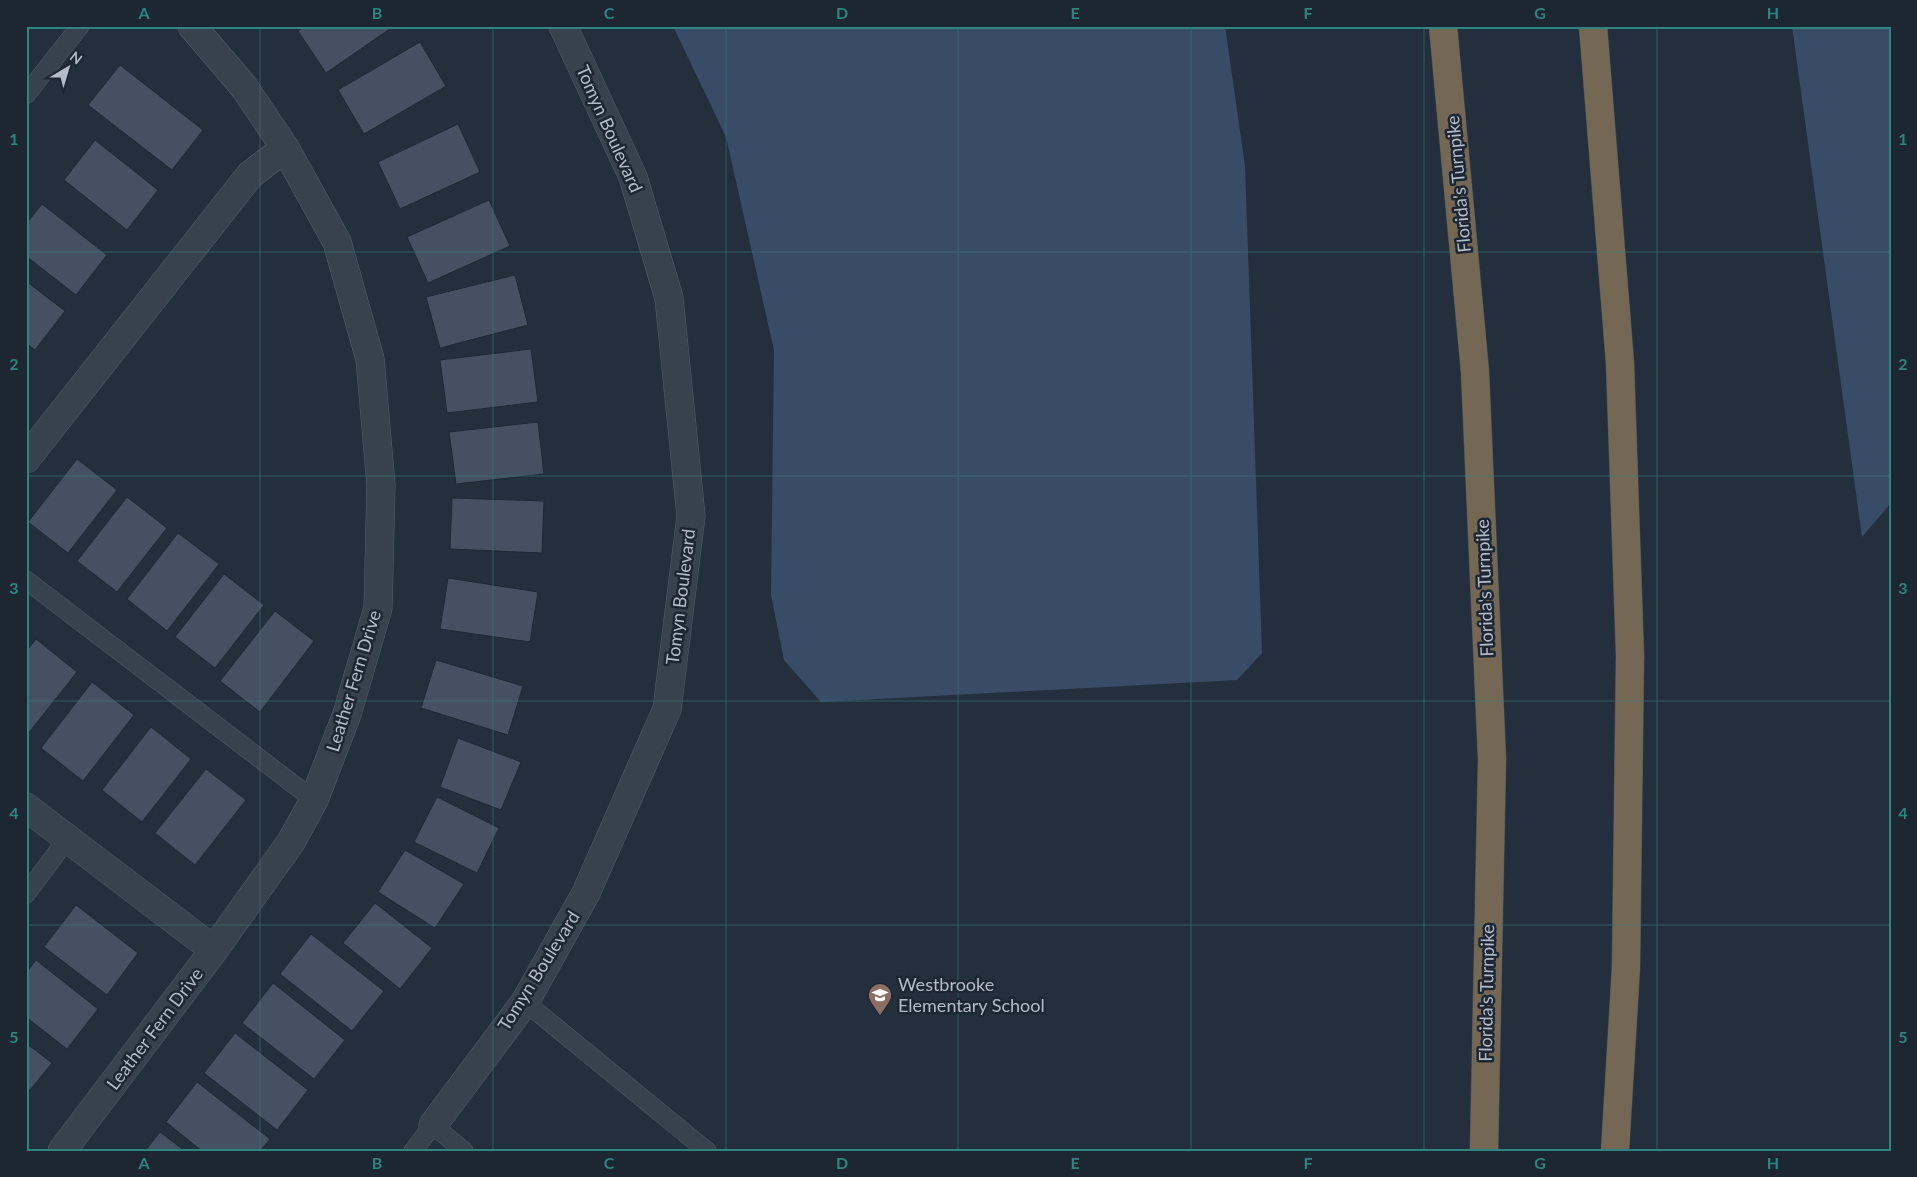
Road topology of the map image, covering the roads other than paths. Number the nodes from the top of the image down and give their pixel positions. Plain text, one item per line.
1 (80, 26) edge
2 (192, 26) edge
3 (562, 26) edge
4 (1443, 26) edge
5 (1593, 26) edge
6 (26, 95) edge
7 (286, 148) junction
8 (26, 459) edge
9 (26, 580) edge
10 (314, 800) junction
11 (26, 807) edge
12 (68, 838) junction
13 (26, 894) edge
14 (214, 950) junction
15 (525, 1002) junction
16 (433, 1125) junction
17 (62, 1151) edge
18 (413, 1151) edge
19 (464, 1151) edge
20 (707, 1151) edge
21 (1484, 1151) edge
22 (1615, 1151) edge

1 - 6 lane
2 - 7 street, Leather Fern Drive
3 - 15 street, Tomyn Boulevard
4 - 21 highway, Florida's Turnpike
5 - 22 highway
7 - 8 street
7 - 10 street, Leather Fern Drive
9 - 10 lane
10 - 14 street, Leather Fern Drive
11 - 12 street
12 - 13 lane
12 - 14 street
14 - 17 street, Leather Fern Drive
15 - 16 street, Tomyn Boulevard
15 - 20 lane
16 - 18 lane
16 - 19 lane

